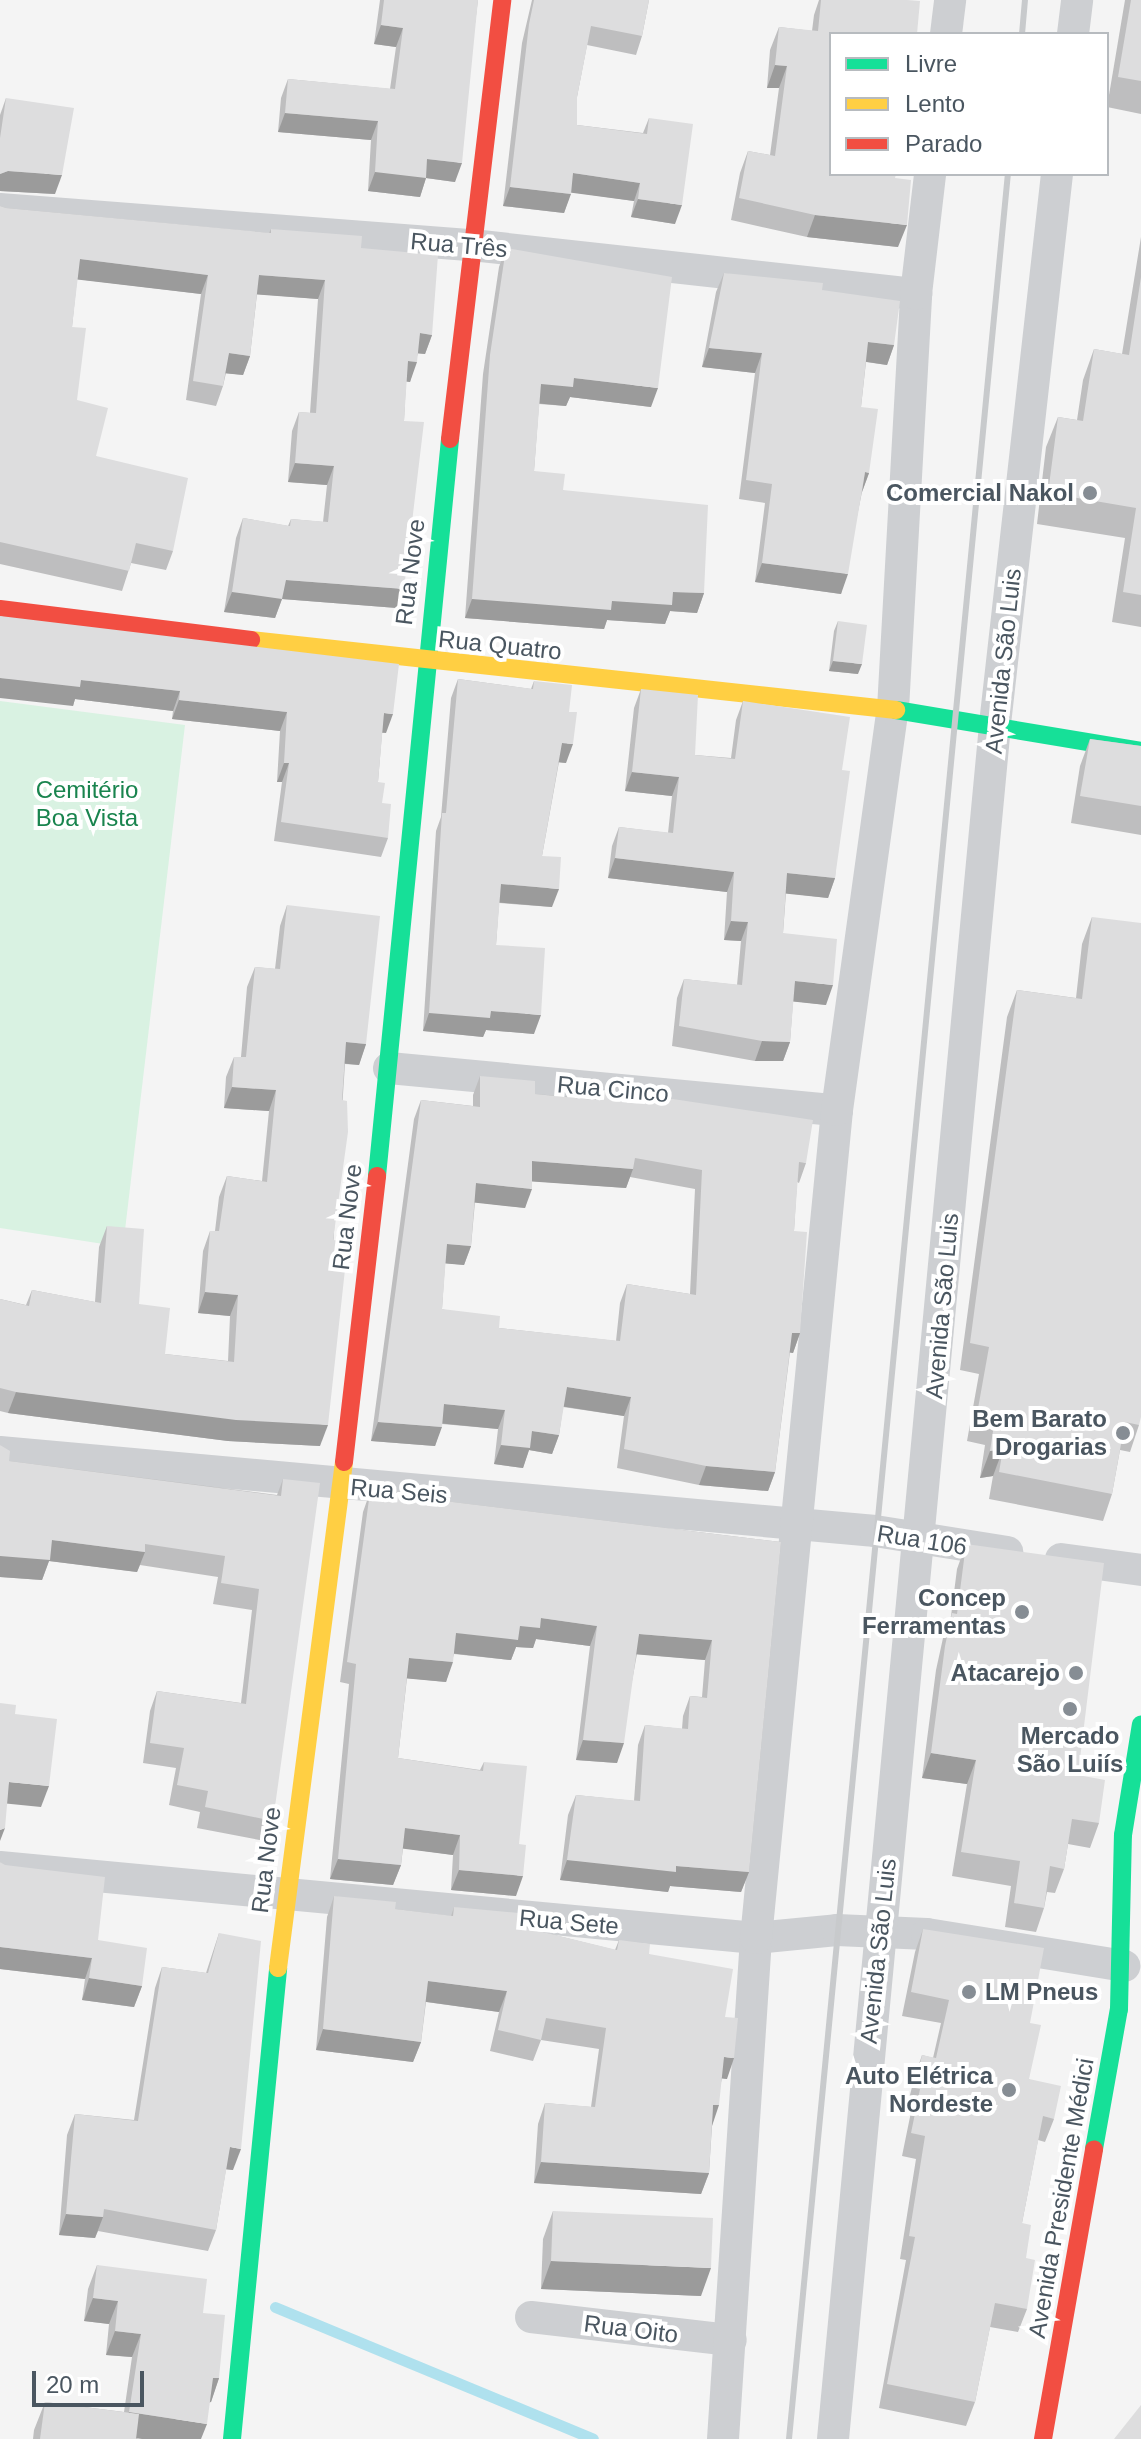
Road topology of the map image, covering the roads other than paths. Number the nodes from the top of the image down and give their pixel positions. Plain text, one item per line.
1 (502, 0) edge
2 (950, 0) edge
3 (1077, 0) edge
4 (946, 32) edge
5 (1073, 32) edge
6 (930, 176) edge
7 (1057, 176) edge
8 (0, 209) edge
9 (472, 245) junction
10 (916, 294) junction
11 (0, 609) edge
12 (424, 662) junction
13 (893, 709) junction
14 (995, 724) junction
15 (1141, 751) edge
16 (389, 1068) junction
17 (837, 1110) junction
18 (0, 1452) edge
19 (341, 1486) junction
20 (798, 1527) junction
21 (921, 1541) junction
22 (1141, 1570) edge
23 (1141, 1724) edge
24 (0, 1867) edge
25 (285, 1898) junction
26 (1141, 1916) edge
27 (879, 1931) junction
28 (756, 1938) junction
29 (1124, 1966) junction
30 (1130, 2011) edge
31 (531, 2317) dead end
32 (731, 2340) junction
33 (232, 2439) edge
34 (723, 2439) edge
35 (833, 2439) edge
36 (1043, 2439) edge

1 - 9 street, Rua Nove
2 - 4 street
3 - 5 street
6 - 10 street
7 - 14 street, Avenida São Luis
8 - 9 street, Rua Três
9 - 10 street, Rua Três
9 - 12 street, Rua Nove
10 - 13 street
11 - 12 street, Rua Quatro
12 - 13 street, Rua Quatro
12 - 16 street, Rua Nove
13 - 14 street, Rua Quatro
13 - 17 street
14 - 15 street, Rua Quatro
14 - 21 street, Avenida São Luis
16 - 17 street, Rua Cinco
16 - 19 street, Rua Nove
17 - 20 street
18 - 19 street, Rua Seis
19 - 20 street, Rua Seis
19 - 25 street, Rua Nove
20 - 21 street, Rua 106
20 - 28 street
21 - 22 street, Rua 106
21 - 27 street, Avenida São Luis
23 - 29 street, Avenida Presidente Médici
24 - 25 street, Rua Sete
25 - 28 street, Rua Sete
25 - 33 street, Rua Nove
26 - 29 street, Avenida Presidente Médici
27 - 28 street, Rua Sete
27 - 29 street, Rua Sete
27 - 35 street, Avenida São Luis
28 - 32 street
29 - 30 street, Avenida Presidente Médici
30 - 36 street, Avenida Presidente Médici
31 - 32 street, Rua Oito
32 - 34 street

